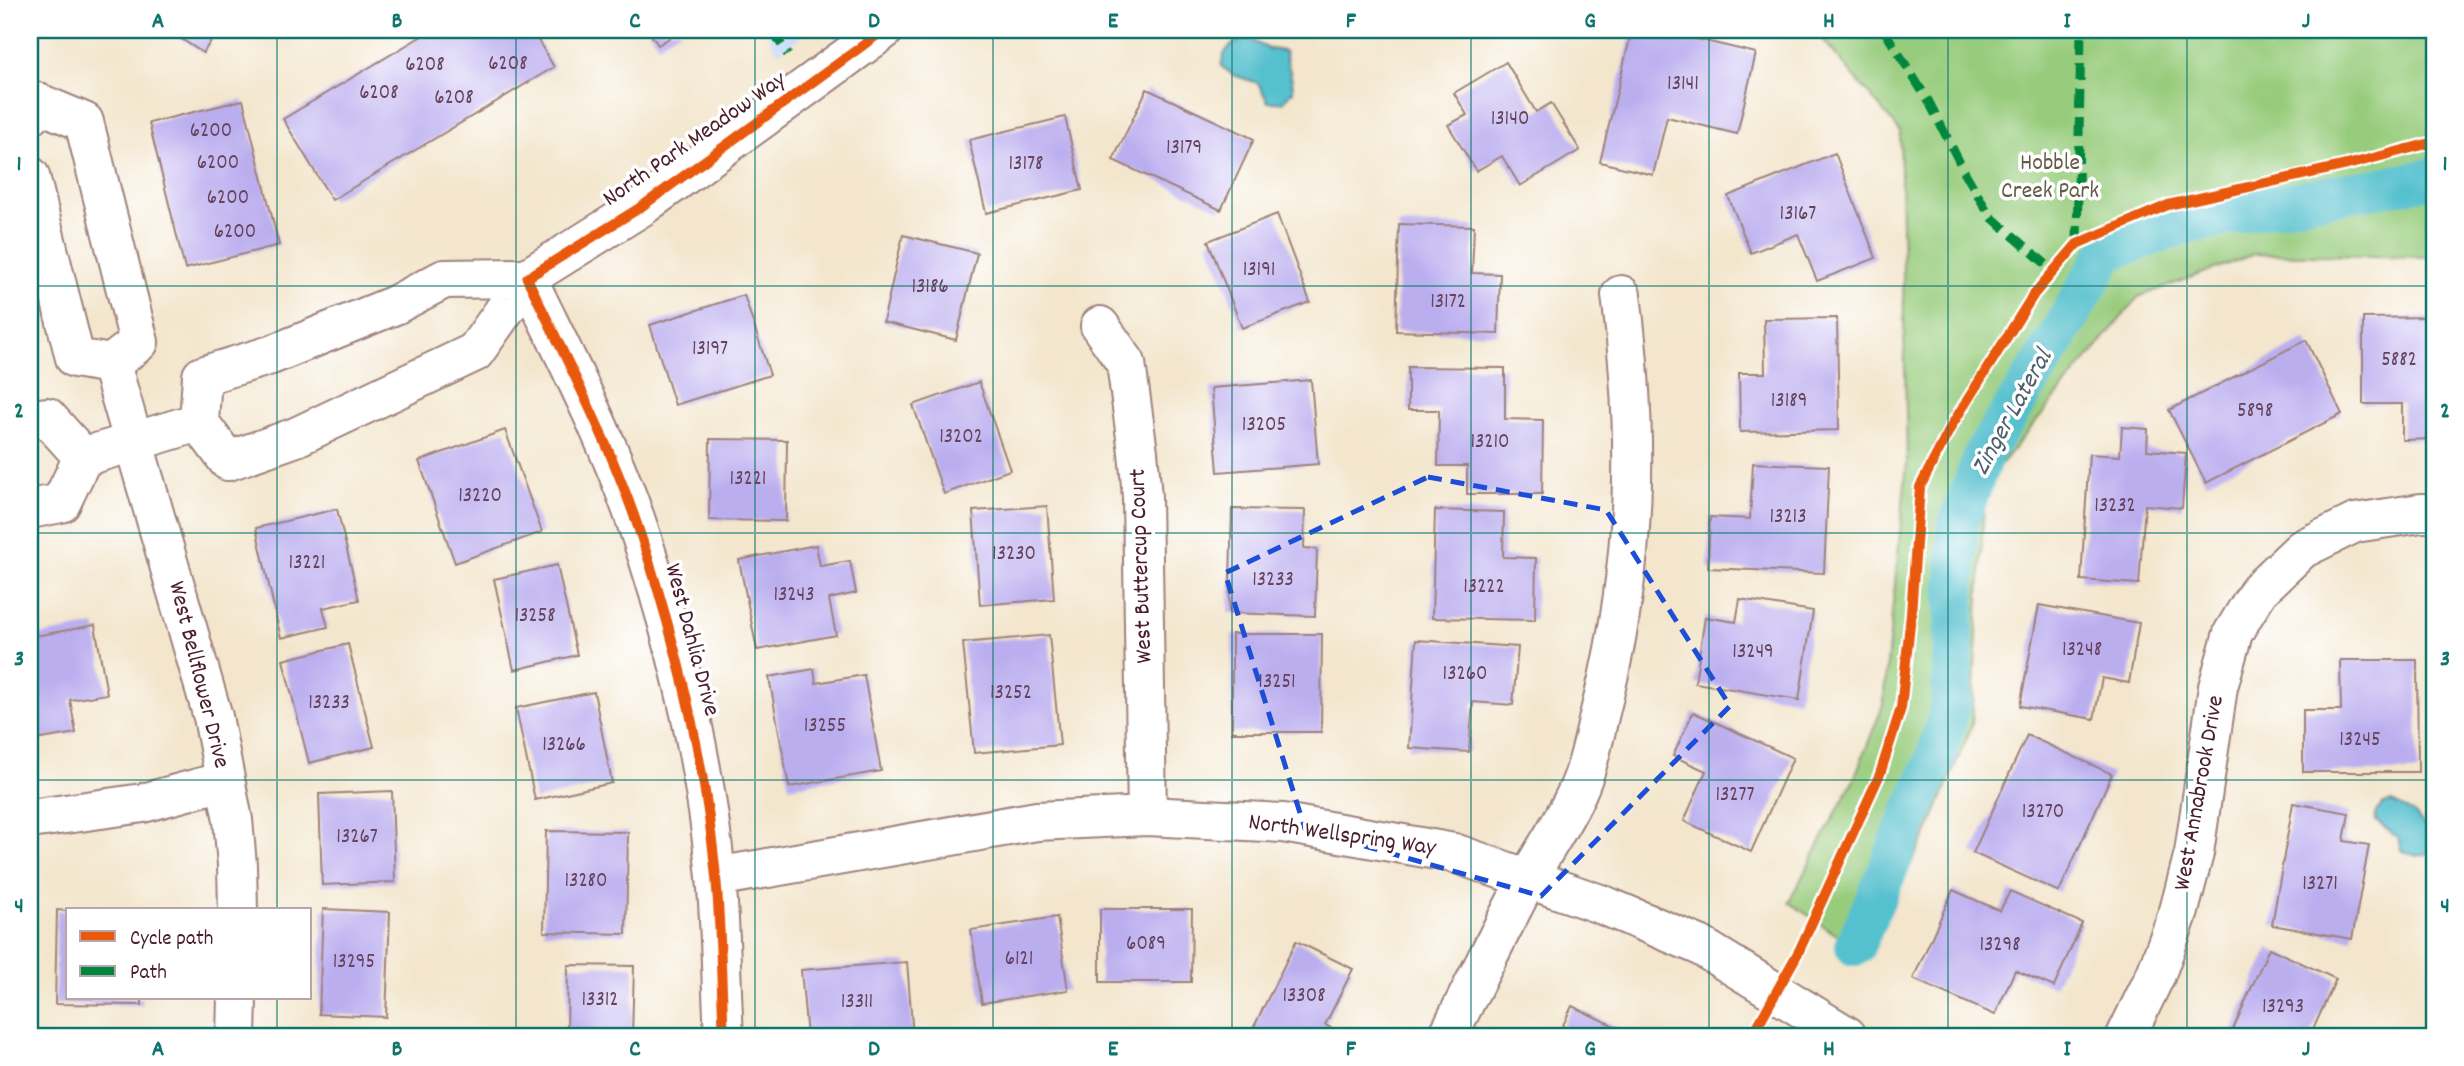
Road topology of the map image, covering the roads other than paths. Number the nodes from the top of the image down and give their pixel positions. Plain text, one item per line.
1 (868, 34) edge
2 (30, 116) edge
3 (30, 176) edge
4 (527, 278) junction
5 (1621, 295) dead end
6 (1100, 326) dead end
7 (111, 364) junction
8 (30, 419) edge
9 (199, 422) junction
10 (135, 443) junction
11 (83, 457) junction
12 (30, 509) edge
13 (2434, 513) edge
14 (224, 781) junction
15 (1147, 816) junction
16 (30, 819) edge
17 (716, 877) junction
18 (1528, 880) junction
19 (238, 908) edge
20 (237, 1000) edge
21 (236, 1036) edge
22 (724, 1036) edge
23 (1448, 1036) edge
24 (1847, 1036) edge
25 (2126, 1036) edge

1 - 4 street, North Park Meadow Way
2 - 7 street
3 - 7 street
4 - 9 street
4 - 9 street, North Park Meadow Way
4 - 17 street, West Dahlia Drive
5 - 18 street
6 - 15 street, West Buttercup Court
7 - 10 street, West Bellflower Drive
8 - 11 street
9 - 10 street
10 - 11 street
10 - 14 street, West Bellflower Drive
11 - 12 street
13 - 25 street, West Annabrook Drive
14 - 16 street
14 - 19 street, West Bellflower Drive
15 - 17 street, North Wellspring Way
15 - 18 street, North Wellspring Way
17 - 22 street, West Dahlia Drive
18 - 23 street
18 - 24 street, North Wellspring Way
20 - 21 street

